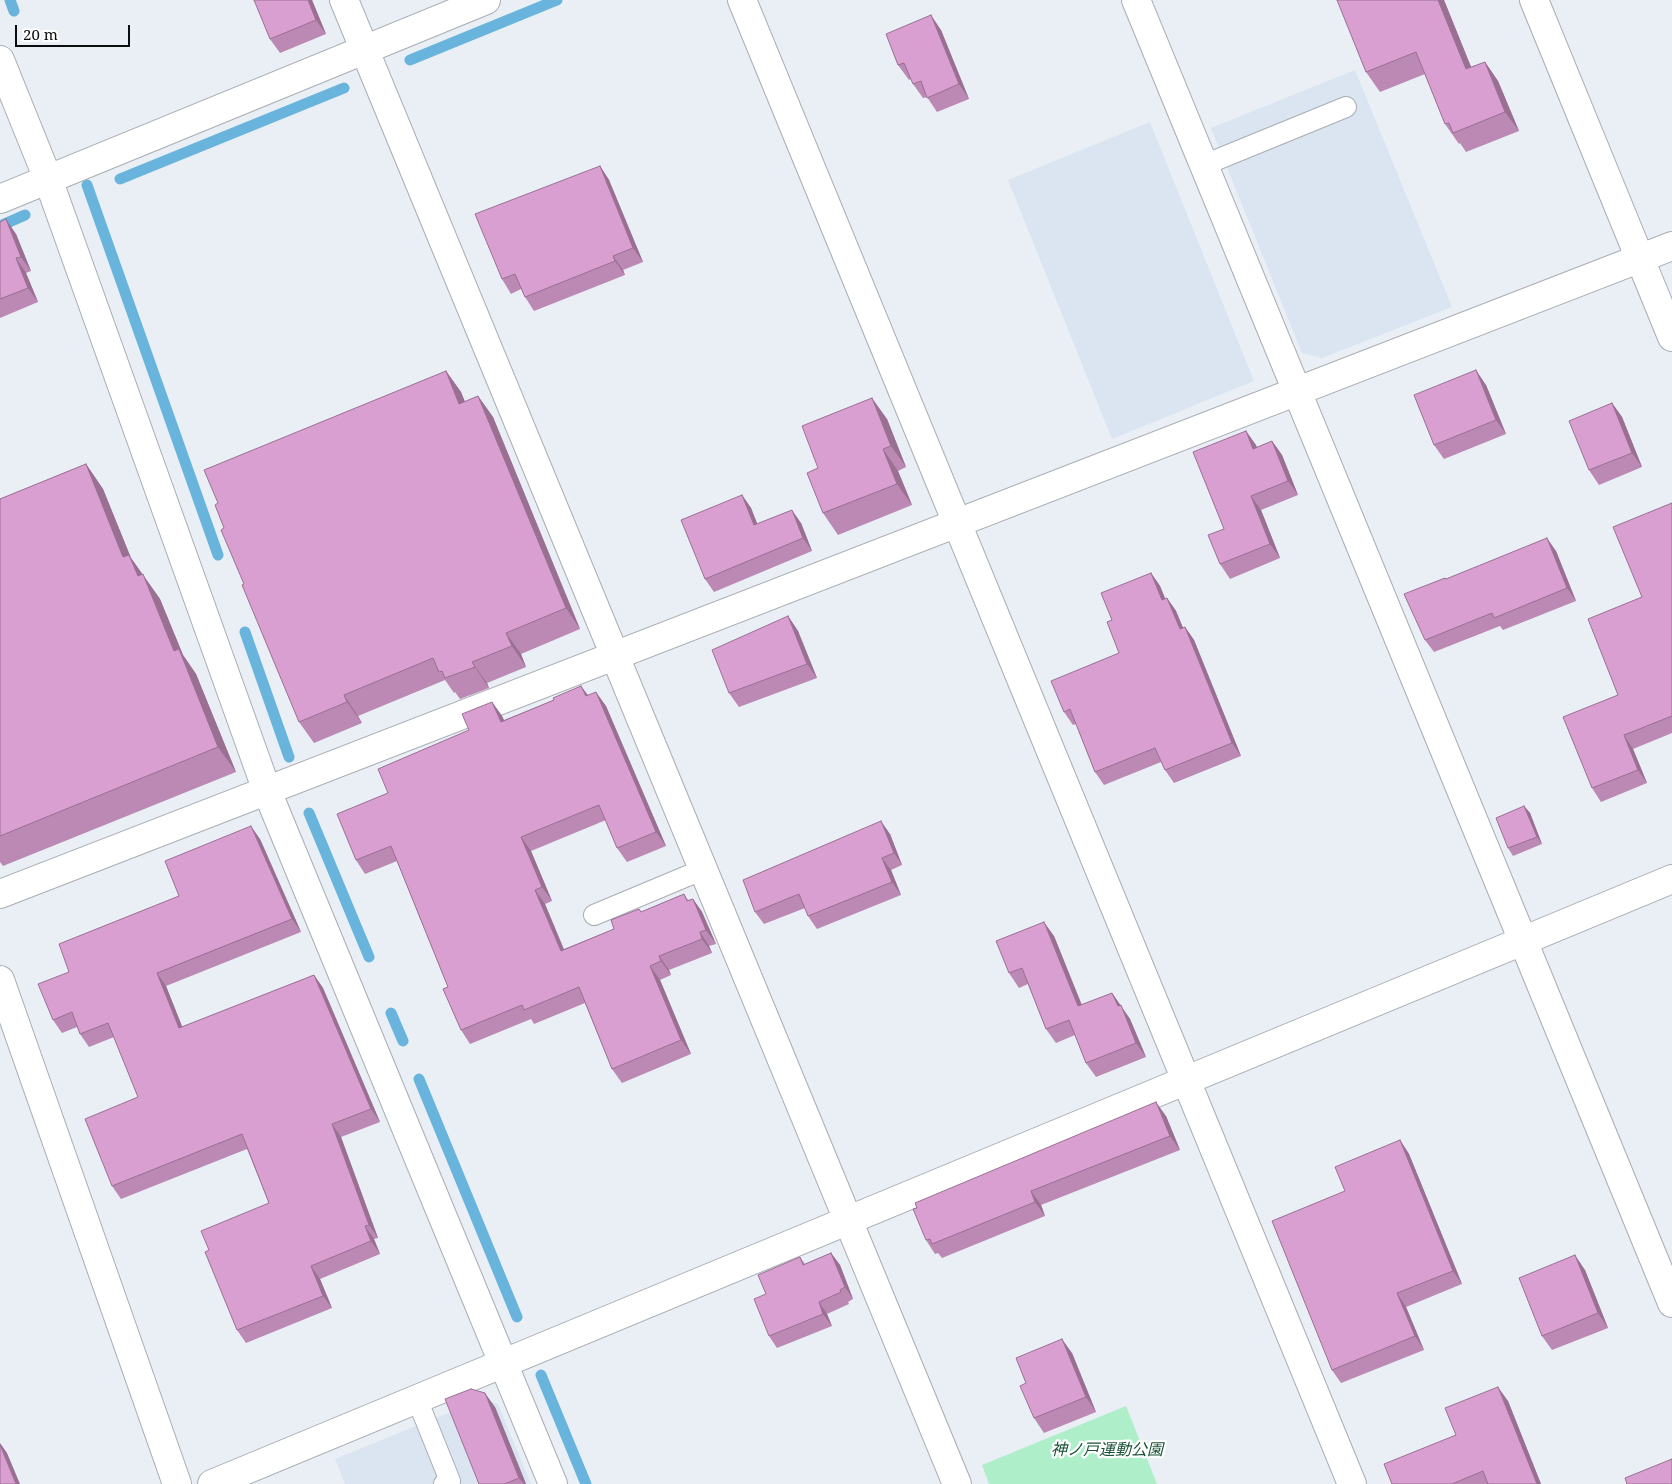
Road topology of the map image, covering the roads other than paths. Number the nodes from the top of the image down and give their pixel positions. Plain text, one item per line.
1 (344, 0) edge
2 (486, 0) edge
3 (742, 0) edge
4 (1136, 0) edge
5 (1534, 0) edge
6 (365, 49) junction
7 (0, 60) edge
8 (1346, 106) dead end
9 (1204, 165) junction
10 (48, 179) junction
11 (0, 198) edge
12 (1672, 246) edge
13 (1640, 259) junction
14 (1672, 337) edge
15 (1297, 391) junction
16 (957, 524) junction
17 (615, 656) junction
18 (266, 791) junction
19 (704, 869) junction
20 (1672, 879) edge
21 (0, 894) edge
22 (594, 914) dead end
23 (1523, 941) junction
24 (0, 980) edge
25 (1186, 1080) junction
26 (848, 1220) junction
27 (1672, 1303) edge
28 (503, 1363) junction
29 (417, 1399) junction
30 (177, 1484) edge
31 (212, 1484) edge
32 (444, 1484) edge
33 (553, 1484) edge
34 (957, 1484) edge
35 (1352, 1484) edge

1 - 6 street
2 - 6 street
3 - 16 street
4 - 9 street
5 - 13 street
6 - 10 street
6 - 17 street
7 - 10 street
8 - 9 lane
9 - 15 street
10 - 11 street
10 - 18 street
12 - 13 street
13 - 14 street
13 - 15 street
15 - 16 street
15 - 23 street
16 - 17 street
16 - 25 street
17 - 18 street
17 - 19 street
18 - 21 street
18 - 28 street
19 - 22 lane
19 - 26 street
20 - 23 street
23 - 25 street
23 - 27 street
24 - 30 street
25 - 26 street
25 - 35 street
26 - 28 street
26 - 34 street
28 - 29 street
28 - 33 street
29 - 31 street
29 - 32 lane

